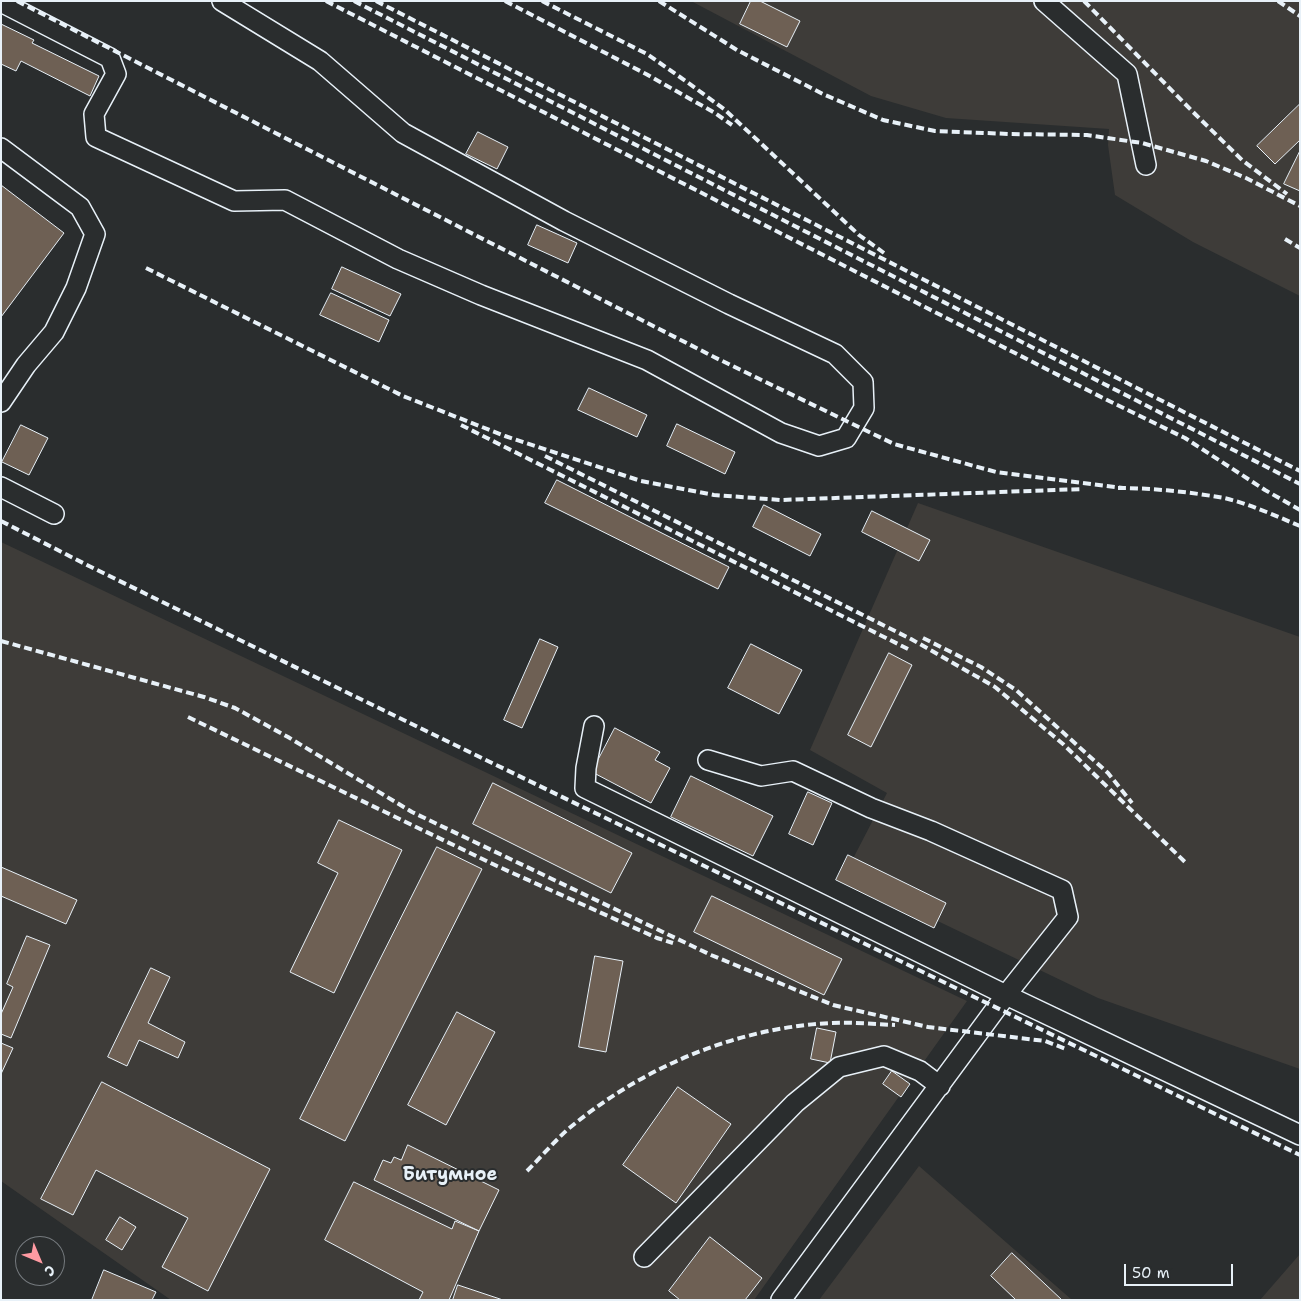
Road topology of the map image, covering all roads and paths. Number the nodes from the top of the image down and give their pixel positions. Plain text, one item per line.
1 (222, 1) edge
2 (1044, 1) edge
3 (1, 2) edge
4 (1, 148) edge
5 (1146, 165) dead end
6 (1, 402) edge
7 (1, 487) edge
8 (54, 514) dead end
9 (594, 726) dead end
10 (708, 760) dead end
11 (1006, 995) junction
12 (940, 1086) junction
13 (1300, 1136) edge
14 (644, 1257) dead end
15 (781, 1300) edge

1 - 3 street
2 - 5 street
4 - 6 street
7 - 8 street
9 - 11 street
10 - 11 street
11 - 12 street
11 - 13 street
12 - 14 street
12 - 15 street

